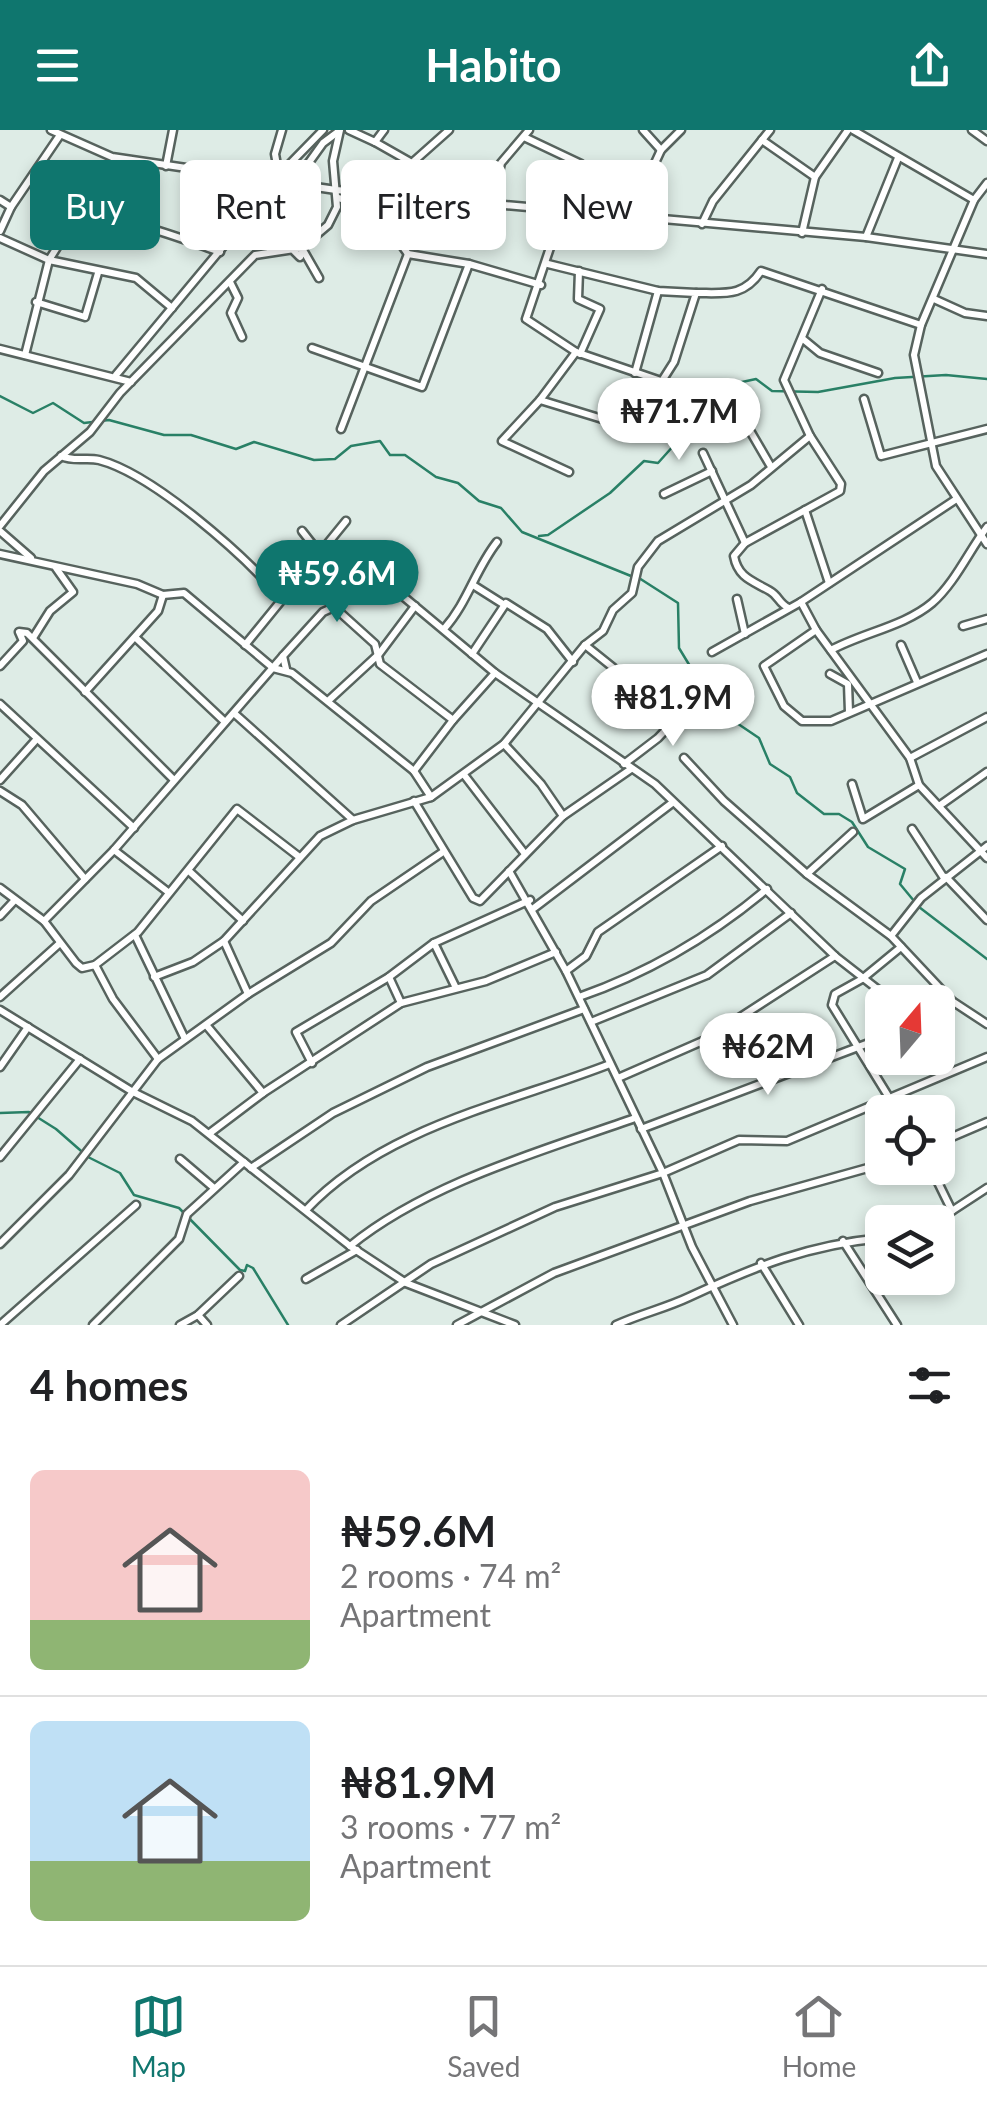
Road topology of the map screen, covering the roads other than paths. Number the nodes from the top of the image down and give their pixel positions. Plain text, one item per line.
1 (51, 130) edge
2 (173, 130) edge
3 (282, 130) edge
4 (323, 130) edge
5 (343, 130) edge
6 (384, 130) edge
7 (449, 130) edge
8 (644, 130) edge
9 (681, 130) edge
10 (770, 130) edge
11 (850, 130) edge
12 (972, 130) edge
13 (527, 133) edge
14 (60, 135) junction
15 (762, 140) junction
16 (987, 141) edge
17 (374, 142) junction
18 (660, 150) junction
19 (898, 158) junction
20 (275, 160) edge
21 (294, 160) edge
22 (311, 160) edge
23 (407, 160) edge
24 (415, 160) edge
25 (505, 160) edge
26 (574, 160) edge
27 (656, 160) edge
28 (166, 166) junction
29 (180, 168) edge
30 (815, 177) junction
31 (987, 183) edge
32 (321, 189) edge
33 (337, 194) junction
34 (341, 194) edge
35 (0, 200) edge
36 (974, 200) junction
37 (10, 208) junction
38 (668, 221) edge
39 (702, 224) junction
40 (802, 232) junction
41 (321, 233) edge
42 (0, 235) edge
43 (866, 236) junction
44 (956, 249) junction
45 (293, 250) joint
46 (303, 250) edge
47 (303, 250) edge
48 (552, 250) edge
49 (220, 252) joint
50 (408, 254) junction
51 (987, 254) edge
52 (49, 260) junction
53 (469, 264) junction
54 (548, 264) junction
55 (579, 271) junction
56 (98, 273) junction
57 (320, 278) dead end
58 (230, 282) junction
59 (540, 285) junction
60 (658, 290) junction
61 (822, 290) junction
62 (696, 292) junction
63 (934, 298) junction
64 (36, 302) junction
65 (172, 308) junction
66 (987, 316) edge
67 (920, 324) junction
68 (242, 337) dead end
69 (803, 339) junction
70 (312, 348) dead end
71 (0, 349) edge
72 (578, 353) junction
73 (25, 356) junction
74 (364, 369) junction
75 (878, 372) dead end
76 (635, 373) junction
77 (116, 375) junction
78 (662, 381) junction
79 (131, 382) junction
80 (540, 400) junction
81 (864, 400) dead end
82 (742, 417) dead end
83 (341, 429) dead end
84 (987, 430) edge
85 (810, 436) junction
86 (931, 442) junction
87 (703, 453) dead end
88 (61, 456) junction
89 (770, 466) junction
90 (712, 470) junction
91 (569, 472) dead end
92 (664, 494) dead end
93 (955, 500) junction
94 (726, 501) junction
95 (806, 510) junction
96 (346, 521) dead end
97 (987, 527) edge
98 (0, 529) edge
99 (302, 531) dead end
100 (981, 536) junction
101 (497, 542) dead end
102 (746, 543) junction
103 (987, 544) edge
104 (0, 554) edge
105 (320, 555) junction
106 (32, 559) junction
107 (56, 567) junction
108 (829, 583) junction
109 (473, 585) junction
110 (163, 595) junction
111 (736, 598) dead end
112 (282, 599) junction
113 (802, 602) junction
114 (503, 604) junction
115 (415, 606) junction
116 (334, 607) junction
117 (790, 608) junction
118 (987, 619) edge
119 (964, 626) dead end
120 (444, 629) junction
121 (816, 630) junction
122 (745, 634) junction
123 (136, 638) junction
124 (33, 639) junction
125 (245, 644) junction
126 (585, 645) junction
127 (901, 645) dead end
128 (831, 650) junction
129 (712, 652) dead end
130 (379, 654) junction
131 (472, 654) junction
132 (987, 654) edge
133 (283, 656) junction
134 (573, 662) junction
135 (0, 666) edge
136 (273, 668) junction
137 (286, 669) junction
138 (495, 673) junction
139 (830, 674) dead end
140 (917, 682) junction
141 (85, 692) junction
142 (328, 701) junction
143 (692, 701) dead end
144 (0, 704) edge
145 (872, 704) junction
146 (537, 705) junction
147 (849, 712) junction
148 (235, 714) junction
149 (987, 717) edge
150 (453, 720) junction
151 (226, 722) junction
152 (668, 729) junction
153 (35, 741) junction
154 (504, 744) junction
155 (684, 758) dead end
156 (910, 758) junction
157 (627, 766) junction
158 (414, 771) junction
159 (987, 772) edge
160 (466, 776) junction
161 (0, 780) edge
162 (174, 780) junction
163 (852, 784) dead end
164 (919, 785) junction
165 (0, 790) edge
166 (431, 797) junction
167 (414, 801) junction
168 (672, 803) junction
169 (939, 806) junction
170 (563, 816) junction
171 (352, 820) junction
172 (134, 828) junction
173 (912, 829) dead end
174 (853, 832) dead end
175 (723, 846) junction
176 (984, 848) edge
177 (114, 850) junction
178 (443, 852) junction
179 (525, 854) junction
180 (298, 856) junction
181 (987, 858) edge
182 (509, 870) junction
183 (188, 871) junction
184 (807, 874) junction
185 (945, 878) junction
186 (85, 879) junction
187 (0, 888) edge
188 (767, 889) junction
189 (168, 892) junction
190 (14, 901) junction
191 (532, 904) junction
192 (791, 913) junction
193 (0, 916) edge
194 (987, 920) edge
195 (44, 921) junction
196 (244, 922) junction
197 (135, 935) junction
198 (891, 936) junction
199 (224, 941) junction
200 (60, 943) junction
201 (434, 943) junction
202 (901, 947) junction
203 (556, 952) junction
204 (835, 956) junction
205 (94, 965) junction
206 (566, 971) junction
207 (154, 977) junction
208 (862, 979) junction
209 (387, 980) junction
210 (876, 985) edge
211 (937, 985) edge
212 (456, 988) junction
213 (248, 994) junction
214 (0, 997) edge
215 (578, 997) junction
216 (402, 1003) junction
217 (955, 1003) edge
218 (584, 1009) junction
219 (0, 1010) edge
220 (591, 1022) junction
221 (987, 1024) edge
222 (207, 1026) junction
223 (28, 1027) junction
224 (186, 1039) junction
225 (865, 1045) edge
226 (856, 1049) junction
227 (987, 1057) edge
228 (80, 1059) junction
229 (158, 1059) junction
230 (312, 1063) junction
231 (610, 1064) junction
232 (0, 1067) edge
233 (618, 1078) junction
234 (133, 1092) junction
235 (263, 1093) junction
236 (886, 1095) edge
237 (900, 1095) edge
238 (865, 1110) edge
239 (635, 1118) junction
240 (987, 1122) edge
241 (641, 1129) junction
242 (210, 1134) junction
243 (955, 1136) edge
244 (0, 1158) edge
245 (180, 1158) dead end
246 (248, 1165) junction
247 (865, 1169) edge
248 (663, 1173) junction
249 (214, 1188) junction
250 (987, 1188) edge
251 (136, 1204) dead end
252 (955, 1209) edge
253 (306, 1210) junction
254 (682, 1228) junction
255 (865, 1239) edge
256 (842, 1240) junction
257 (0, 1244) edge
258 (354, 1248) junction
259 (761, 1263) junction
260 (239, 1276) dead end
261 (306, 1279) dead end
262 (406, 1282) junction
263 (713, 1285) junction
264 (478, 1311) junction
265 (198, 1315) junction
266 (636, 1316) junction
267 (0, 1325) edge
268 (94, 1325) edge
269 (180, 1325) edge
270 (207, 1325) edge
271 (341, 1325) edge
272 (457, 1325) edge
273 (515, 1325) edge
274 (616, 1325) edge
275 (639, 1325) edge
276 (732, 1325) edge
277 (799, 1325) edge
278 (897, 1325) edge

1 - 14 street
2 - 28 street
3 - 20 street
4 - 21 street
5 - 17 street
5 - 22 street
5 - 33 street
6 - 17 street
7 - 24 street
8 - 18 street
9 - 18 street
10 - 15 street
11 - 19 street
11 - 30 street
12 - 16 street
13 - 25 street
13 - 26 street
14 - 28 street
14 - 37 street
15 - 30 street
15 - 39 street
17 - 23 street
18 - 27 street
19 - 36 street
19 - 43 street
28 - 29 street
30 - 40 street
31 - 36 street
32 - 33 street
33 - 34 street
33 - 41 street
33 - 50 street
35 - 37 street
36 - 44 street
37 - 42 street
38 - 39 street
39 - 40 street
40 - 43 street
42 - 52 street
43 - 44 street
44 - 51 street
44 - 63 street
45 - 46 street
45 - 58 street
47 - 57 street
48 - 54 street
49 - 52 street
49 - 65 street
50 - 53 street
50 - 74 street
52 - 56 street
52 - 64 street
53 - 59 street
53 - 74 street
54 - 55 street
54 - 59 street
55 - 60 street
55 - 72 street
56 - 64 street
56 - 65 street
58 - 68 street
58 - 79 street
59 - 72 street
60 - 62 street
60 - 76 street
61 - 62 street
61 - 67 street
61 - 69 street
62 - 78 street
63 - 66 street
63 - 67 street
64 - 73 street
65 - 77 street
67 - 86 street
69 - 75 street
69 - 85 street
70 - 74 street
71 - 73 street
72 - 76 street
72 - 80 street
73 - 77 street
74 - 83 street
76 - 78 street
77 - 79 street
78 - 80 street
79 - 88 street
80 - 91 street
81 - 86 street
82 - 89 street
84 - 86 street
85 - 89 street
85 - 95 street
86 - 93 street
87 - 90 street
88 - 98 street
88 - 112 street
89 - 94 street
90 - 92 street
90 - 94 street
93 - 100 street
93 - 108 street
94 - 102 street
94 - 126 street
95 - 102 street
95 - 108 street
96 - 105 street
97 - 100 street
98 - 106 street
99 - 105 street
100 - 103 street
100 - 128 street
101 - 109 street
102 - 117 street
104 - 106 street
105 - 112 street
106 - 107 street
107 - 110 street
107 - 124 street
108 - 113 street
109 - 114 street
109 - 120 street
110 - 123 street
110 - 125 street
111 - 122 street
112 - 125 street
113 - 117 street
113 - 121 street
114 - 131 street
114 - 134 street
115 - 116 street
115 - 120 street
115 - 130 street
116 - 130 street
116 - 133 street
117 - 122 street
118 - 119 street
120 - 131 street
121 - 128 street
121 - 147 street
122 - 129 street
123 - 141 street
123 - 151 street
124 - 135 street
124 - 141 street
125 - 136 street
126 - 134 street
126 - 152 street
127 - 140 street
128 - 145 street
130 - 142 street
130 - 150 street
131 - 138 street
132 - 140 street
133 - 136 street
133 - 137 street
134 - 146 street
136 - 137 street
136 - 148 street
137 - 142 street
138 - 146 street
138 - 150 street
139 - 147 street
140 - 145 street
141 - 162 street
142 - 158 street
143 - 152 street
144 - 153 street
145 - 147 street
145 - 156 street
146 - 154 street
146 - 157 street
148 - 151 street
148 - 171 street
149 - 156 street
150 - 158 street
151 - 162 street
152 - 157 street
153 - 161 street
153 - 172 street
154 - 160 street
154 - 170 street
155 - 184 street
156 - 164 street
157 - 168 street
157 - 170 street
158 - 166 street
159 - 169 street
160 - 166 street
160 - 179 street
162 - 172 street
163 - 164 street
164 - 169 street
165 - 186 street
166 - 167 street
167 - 171 street
167 - 178 street
168 - 175 street
168 - 191 street
169 - 176 street
170 - 179 street
171 - 180 street
172 - 177 street
173 - 185 street
174 - 184 street
175 - 188 street
175 - 206 street
176 - 181 street
176 - 185 street
177 - 186 street
177 - 189 street
178 - 182 street
178 - 213 street
179 - 182 street
180 - 183 street
180 - 196 street
182 - 191 street
183 - 189 street
183 - 196 street
184 - 198 street
185 - 194 street
185 - 198 street
186 - 195 street
187 - 190 street
188 - 192 street
188 - 215 street
189 - 197 street
190 - 193 street
190 - 195 street
191 - 201 street
191 - 203 street
192 - 204 street
192 - 220 street
195 - 200 street
196 - 199 street
197 - 205 street
197 - 207 street
198 - 202 street
199 - 207 street
199 - 213 street
200 - 205 street
200 - 214 street
201 - 209 street
201 - 212 street
202 - 208 street
202 - 211 street
203 - 206 street
203 - 212 street
204 - 208 street
204 - 233 street
205 - 229 street
206 - 215 street
207 - 224 street
208 - 210 street
208 - 226 street
209 - 216 street
209 - 230 street
212 - 216 street
213 - 222 street
215 - 218 street
216 - 230 street
217 - 221 street
218 - 220 street
218 - 246 street
219 - 223 street
220 - 231 street
222 - 224 street
222 - 235 street
223 - 228 street
223 - 232 street
224 - 229 street
225 - 226 street
226 - 236 street
226 - 241 street
227 - 237 street
228 - 234 street
228 - 244 street
229 - 234 street
230 - 235 street
231 - 233 street
231 - 253 street
233 - 239 street
234 - 242 street
234 - 257 street
235 - 242 street
238 - 248 street
239 - 241 street
239 - 258 street
240 - 243 street
241 - 248 street
242 - 246 street
245 - 249 street
246 - 249 street
246 - 253 street
247 - 254 street
248 - 254 street
248 - 262 street
249 - 268 street
250 - 252 street
251 - 267 street
253 - 258 street
254 - 263 street
254 - 264 street
255 - 256 street
256 - 259 street
256 - 278 street
258 - 261 street
258 - 262 street
259 - 263 street
259 - 277 street
260 - 265 street
262 - 264 street
262 - 271 street
263 - 266 street
263 - 276 street
264 - 272 street
264 - 273 street
265 - 269 street
265 - 270 street
266 - 274 street
266 - 275 street

